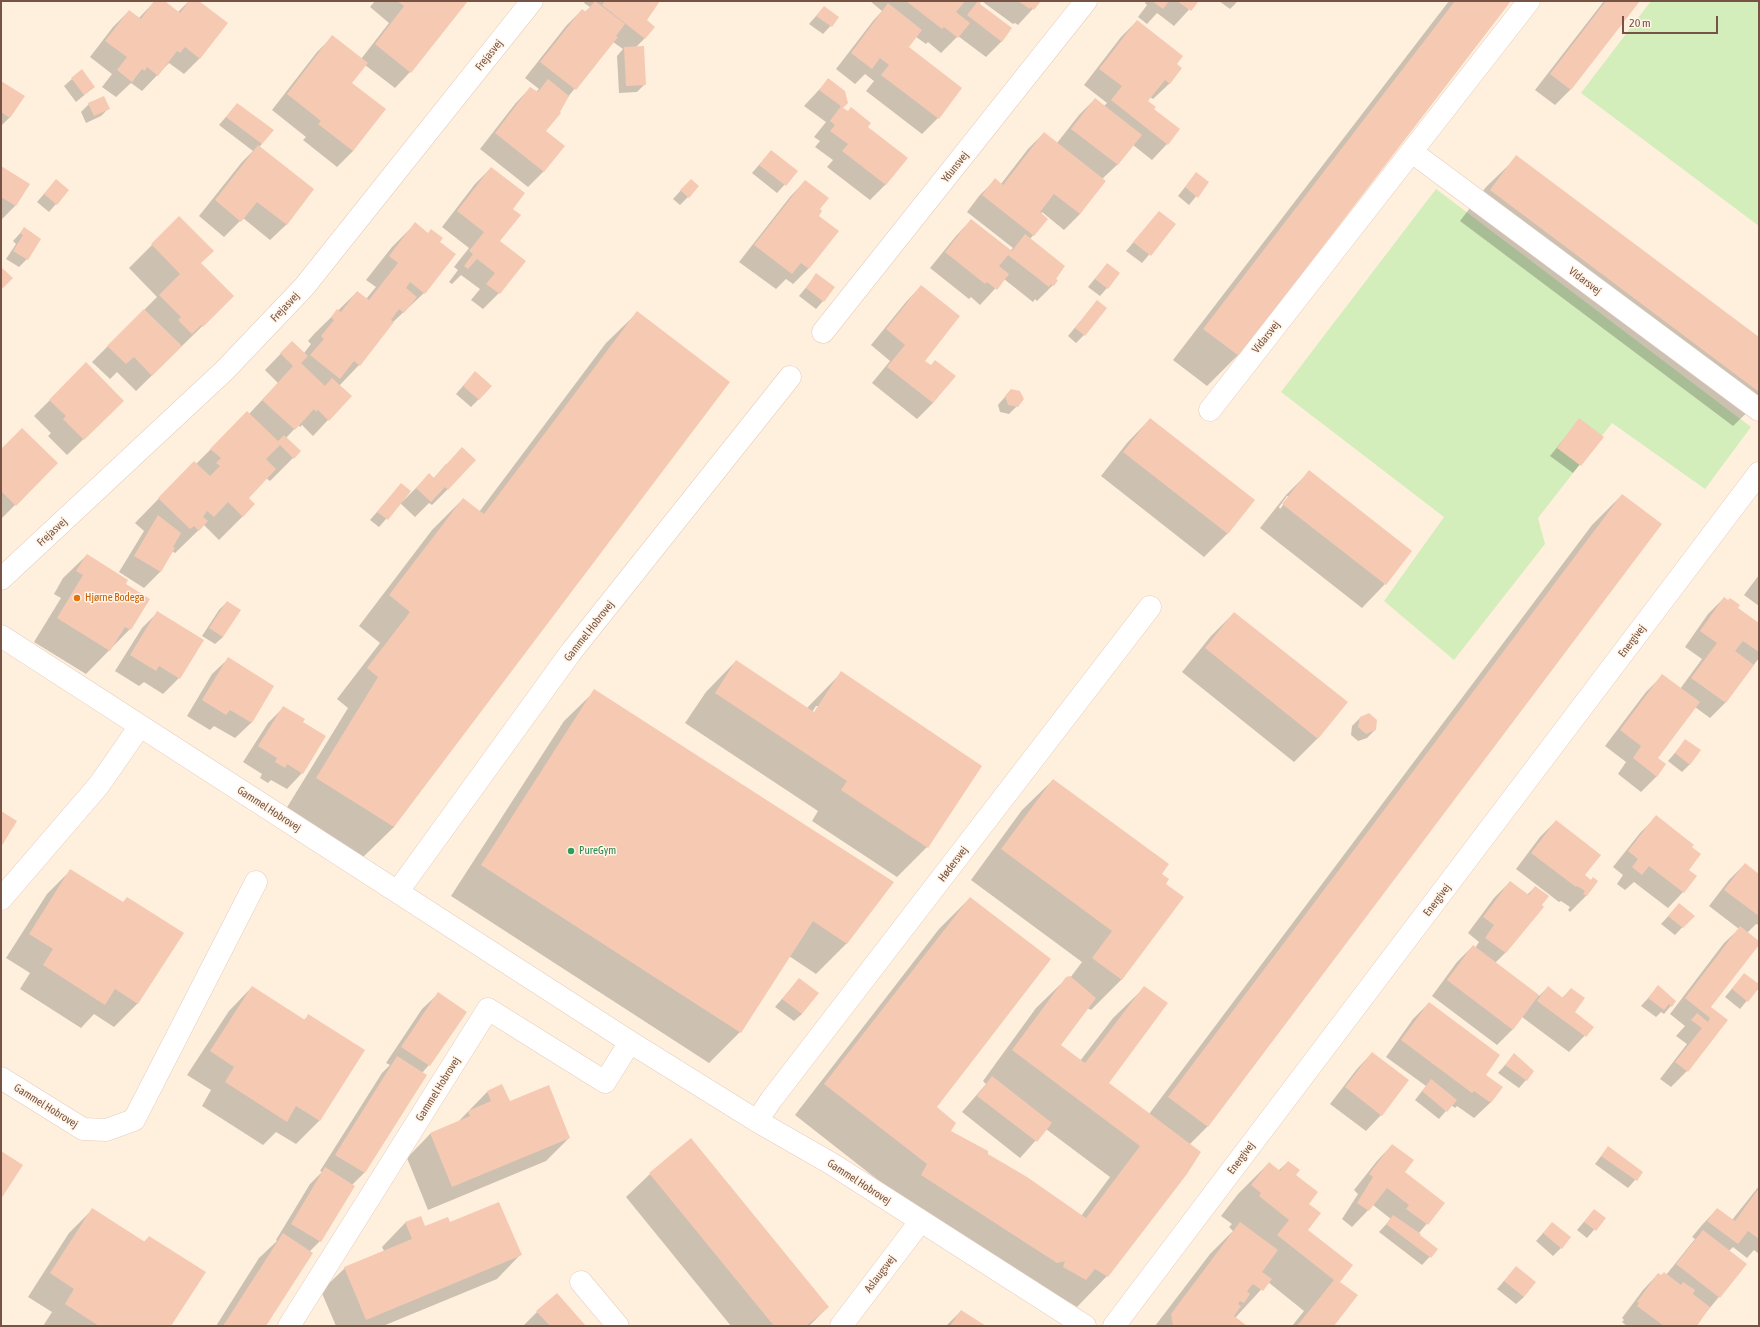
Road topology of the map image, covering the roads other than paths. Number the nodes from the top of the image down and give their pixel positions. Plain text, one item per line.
1 (532, 1) edge
2 (1086, 1) edge
3 (1529, 1) edge
4 (1412, 152) junction
5 (823, 332) dead end
6 (790, 378) dead end
7 (1210, 410) dead end
8 (1759, 410) edge
9 (1759, 473) edge
10 (1, 579) edge
11 (1150, 607) dead end
12 (1, 636) edge
13 (140, 726) junction
14 (256, 882) dead end
15 (398, 891) junction
16 (1, 899) edge
17 (630, 1042) junction
18 (1, 1078) edge
19 (757, 1121) junction
20 (920, 1222) junction
21 (581, 1282) dead end
22 (289, 1326) edge
23 (618, 1326) edge
24 (841, 1326) edge
25 (1085, 1326) edge
26 (1114, 1326) edge

1 - 10 street, Frejasvej
2 - 5 street, Ydunsvej
3 - 4 street, Vidarsvej
4 - 7 street, Vidarsvej
4 - 8 street, Vidarsvej
6 - 15 street, Gammel Hobrovej
9 - 26 street, Energivej
11 - 19 street, Hødersvej
12 - 13 street, Gammel Hobrovej
13 - 15 street, Gammel Hobrovej
13 - 16 street
14 - 18 street, Gammel Hobrovej
15 - 17 street, Gammel Hobrovej
17 - 19 street, Gammel Hobrovej
17 - 22 street, Gammel Hobrovej
19 - 20 street, Gammel Hobrovej
20 - 24 street, Aslaugsvej
20 - 25 street, Gammel Hobrovej
21 - 23 street

